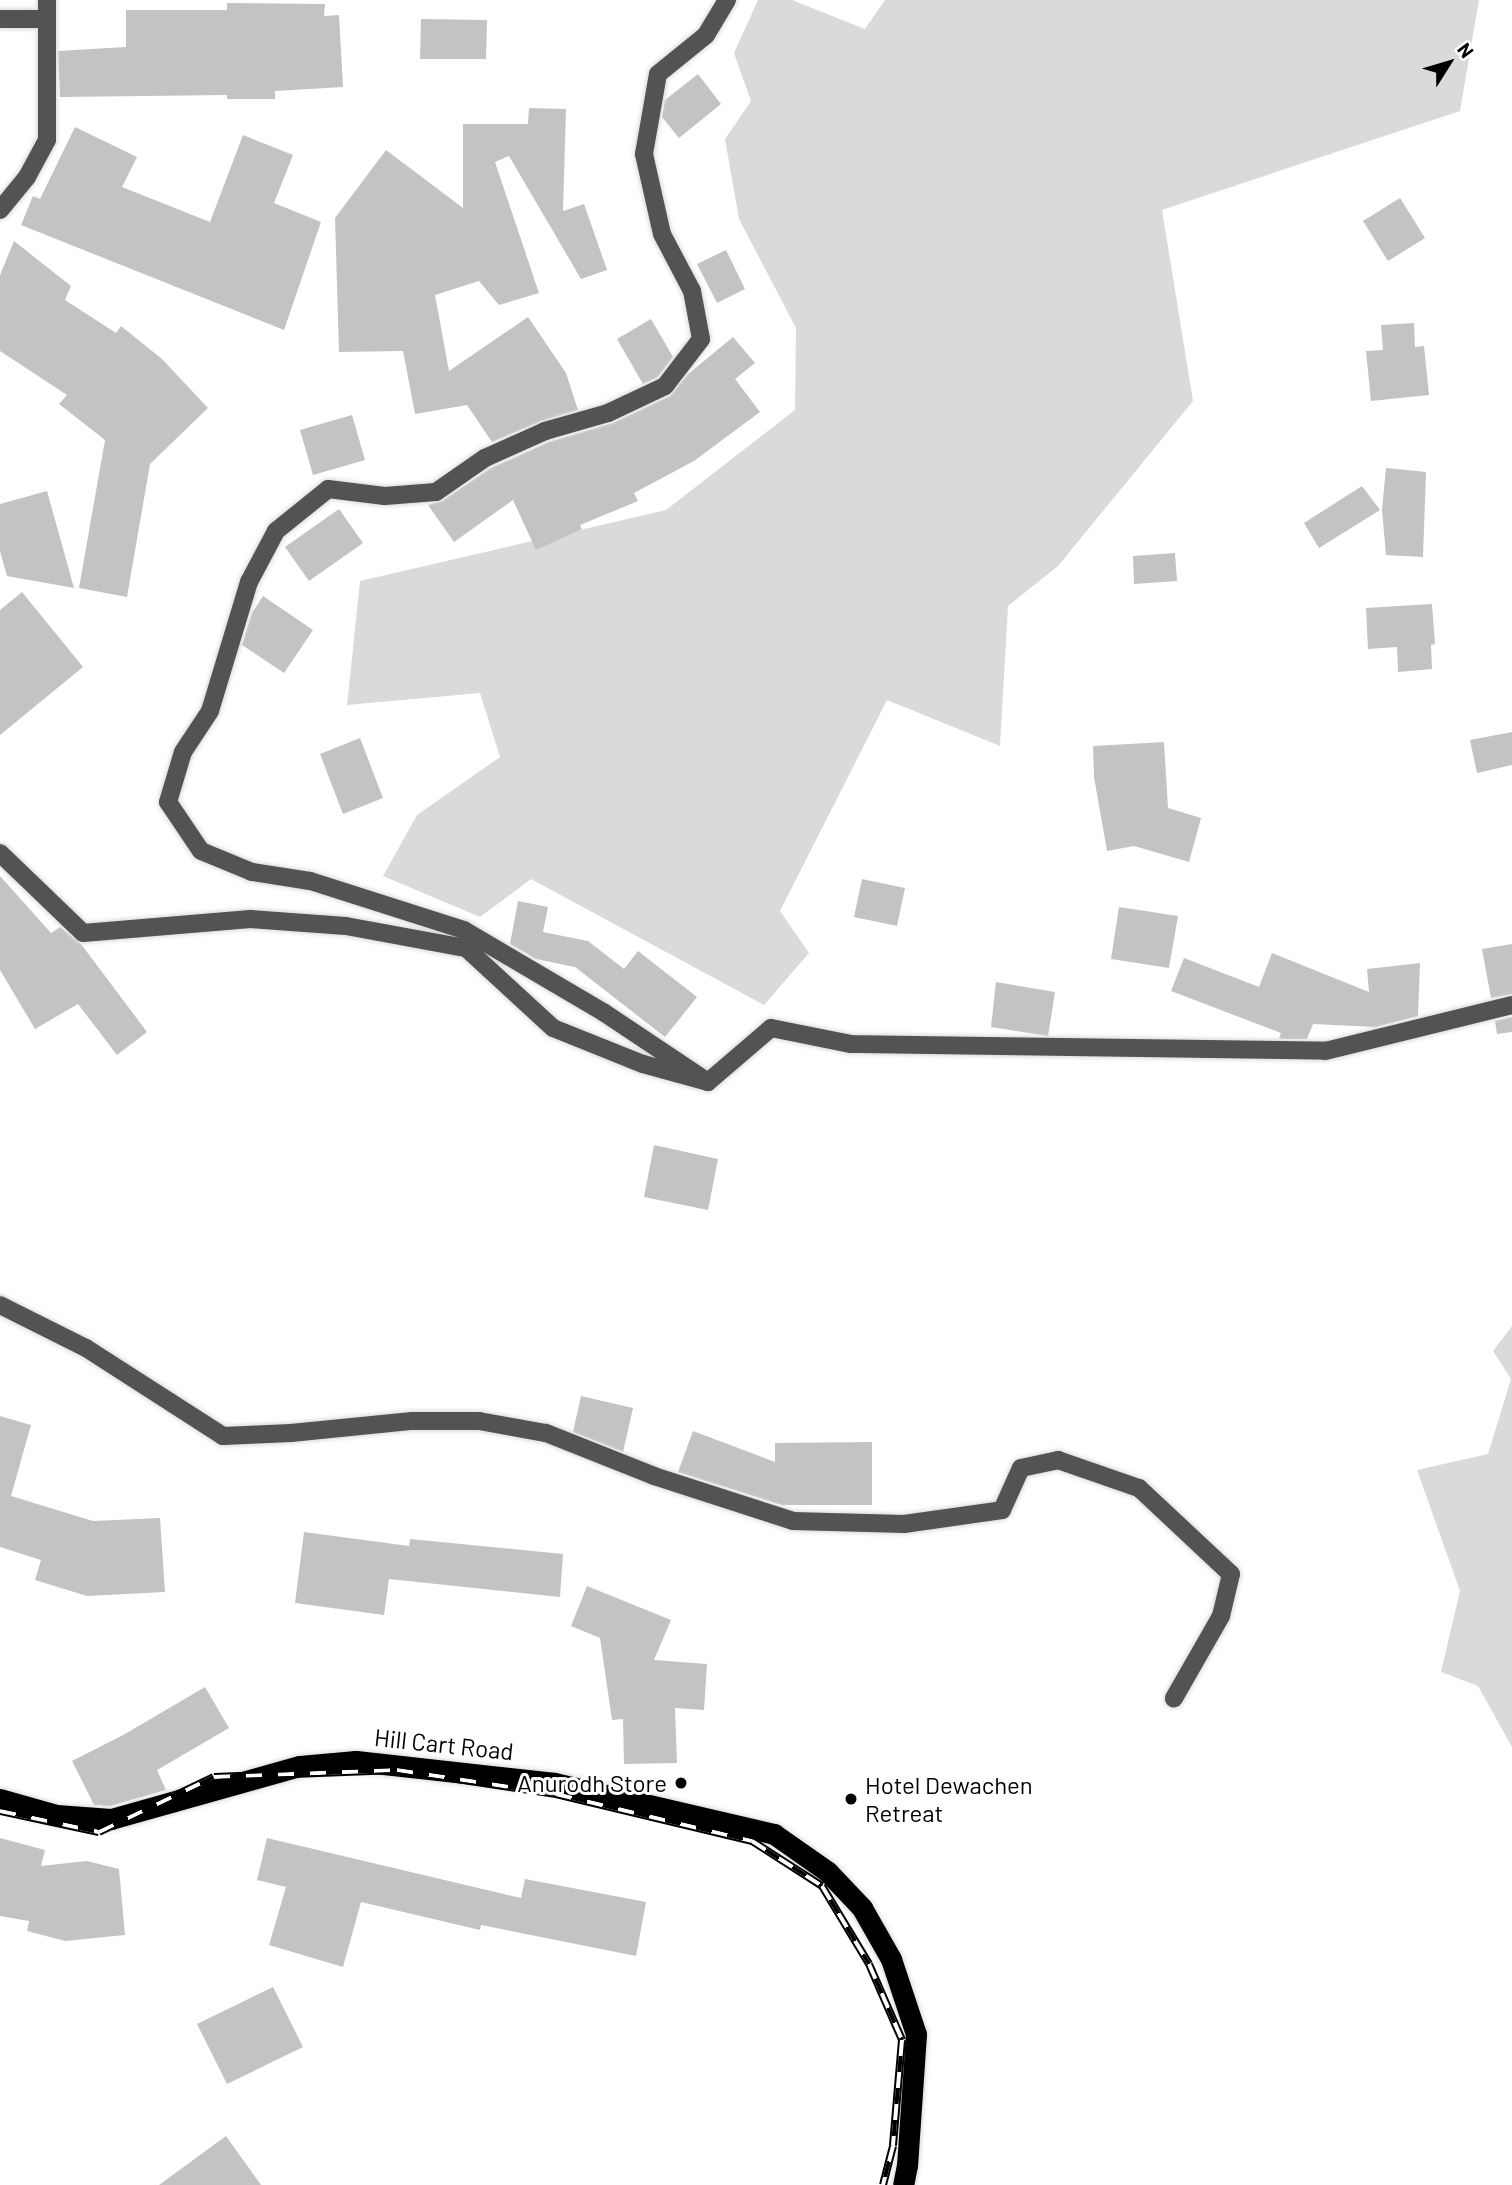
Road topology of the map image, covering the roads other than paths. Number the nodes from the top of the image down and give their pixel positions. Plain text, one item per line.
1 (47, 0) edge
2 (727, 0) edge
3 (0, 19) edge
4 (47, 19) junction
5 (0, 210) edge
6 (0, 853) edge
7 (1512, 1005) edge
8 (708, 1082) junction
9 (0, 1305) edge
10 (1174, 1698) dead end
11 (0, 1799) edge
12 (903, 2185) edge

1 - 4 street
2 - 8 street
3 - 4 street
4 - 5 street
6 - 8 street
7 - 8 street
9 - 10 street
11 - 12 highway, Hill Cart Road

